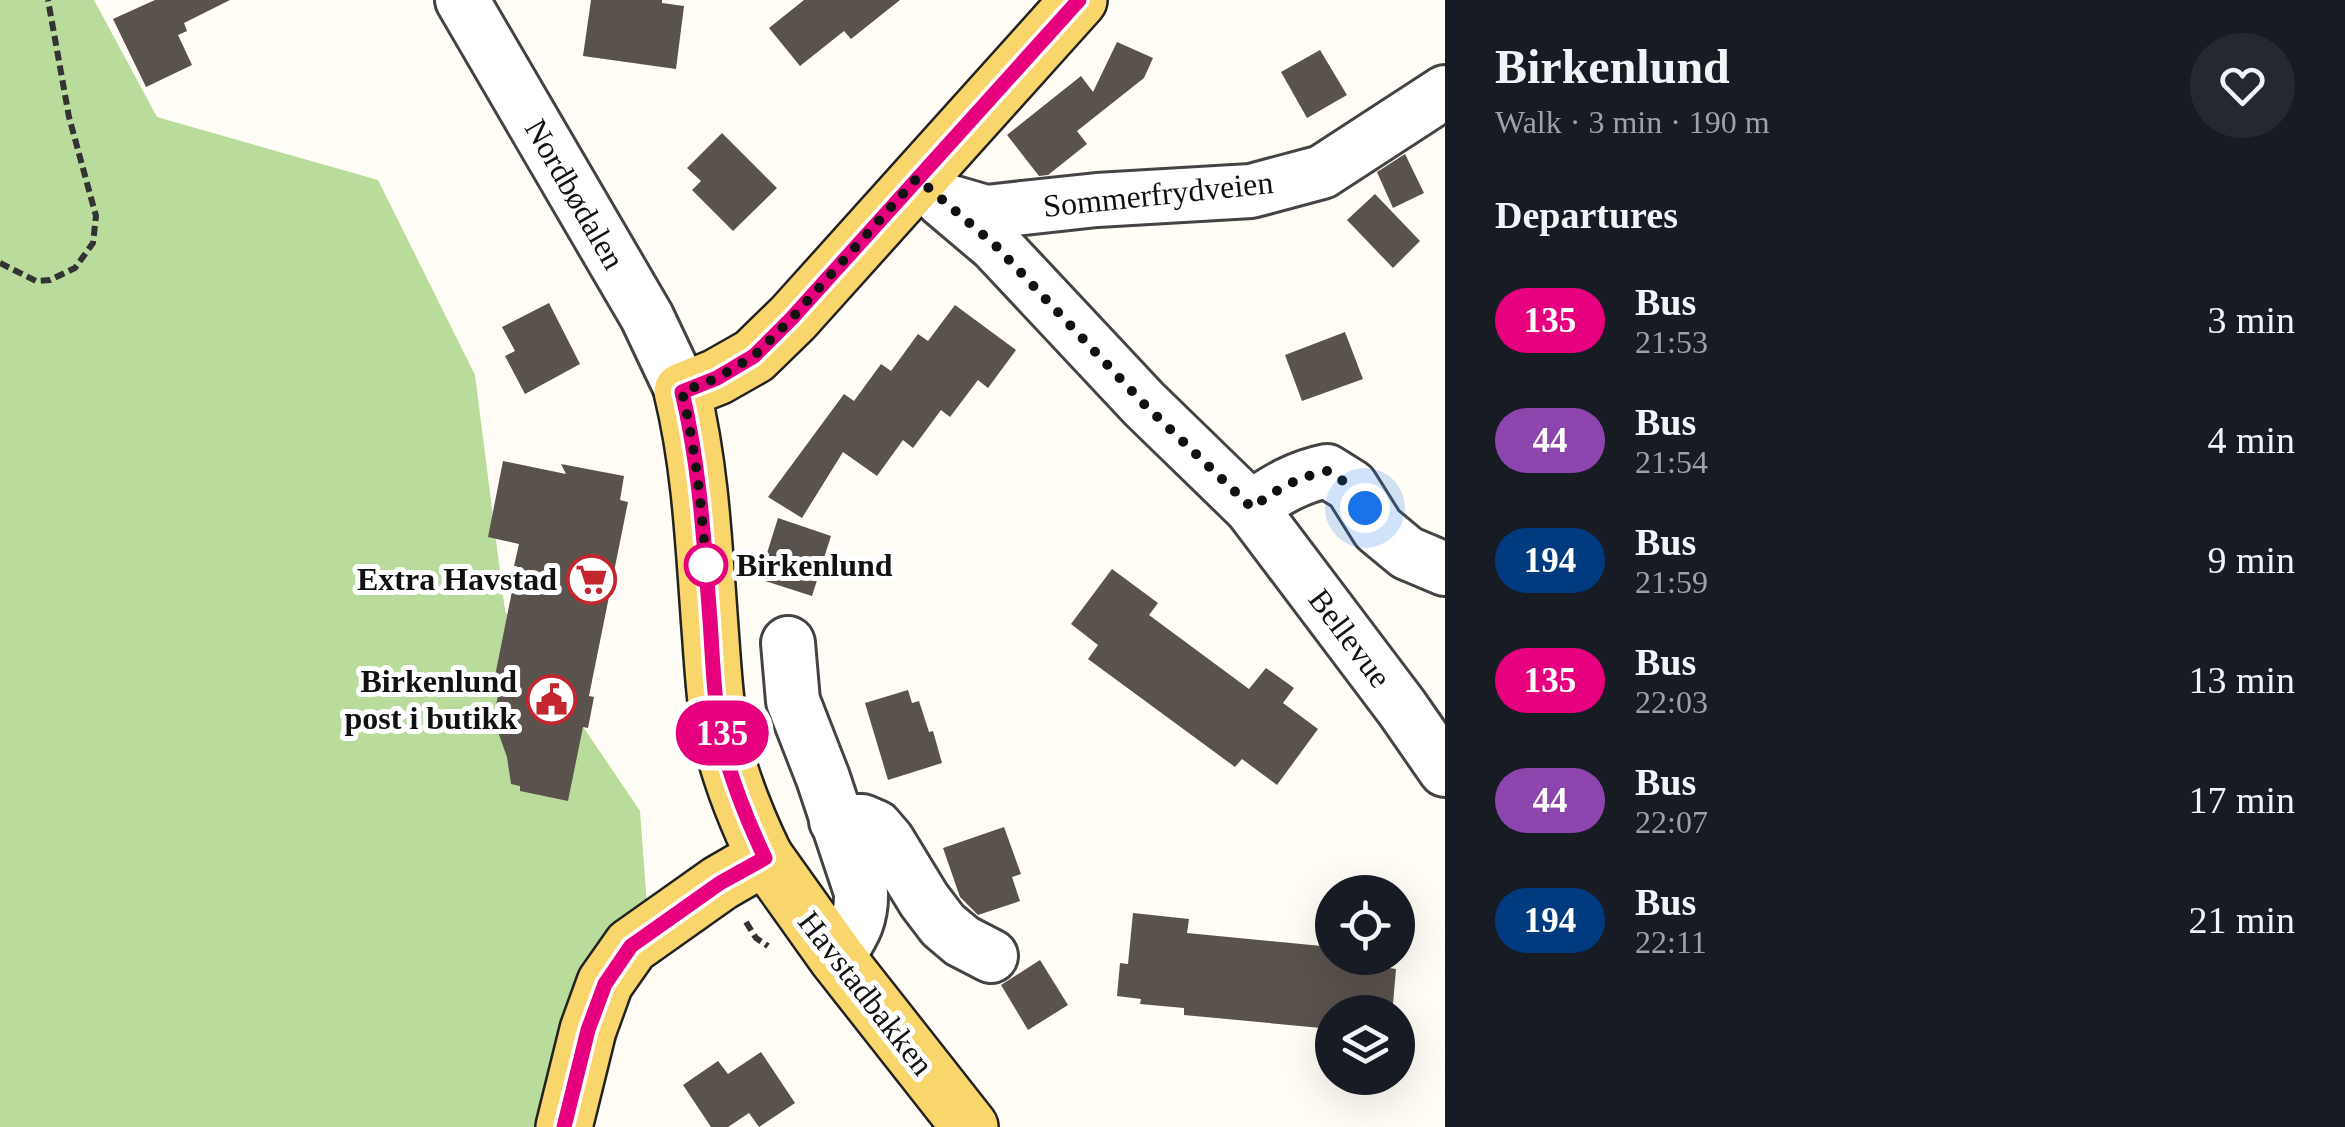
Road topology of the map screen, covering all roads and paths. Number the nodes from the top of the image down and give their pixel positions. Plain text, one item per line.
1 (48, 0) edge
2 (462, 0) edge
3 (1079, 0) edge
4 (1445, 92) edge
5 (930, 190) junction
6 (0, 263) edge
7 (682, 392) junction
8 (1252, 508) junction
9 (1445, 570) edge
10 (788, 643) dead end
11 (1445, 770) edge
12 (836, 821) junction
13 (765, 858) junction
14 (991, 956) dead end
15 (837, 958) junction
16 (564, 1127) edge
17 (970, 1127) edge

1 - 6 path
2 - 7 street, Nordbødalen
3 - 5 main road
4 - 5 street, Sommerfrydveien
5 - 7 main road
5 - 8 street, Bellevue
7 - 13 main road, Havstadbakken
8 - 9 street
8 - 11 street, Bellevue
10 - 12 street
12 - 14 street
12 - 15 street
13 - 15 main road, Havstadbakken
13 - 16 main road
15 - 17 main road, Havstadbakken

